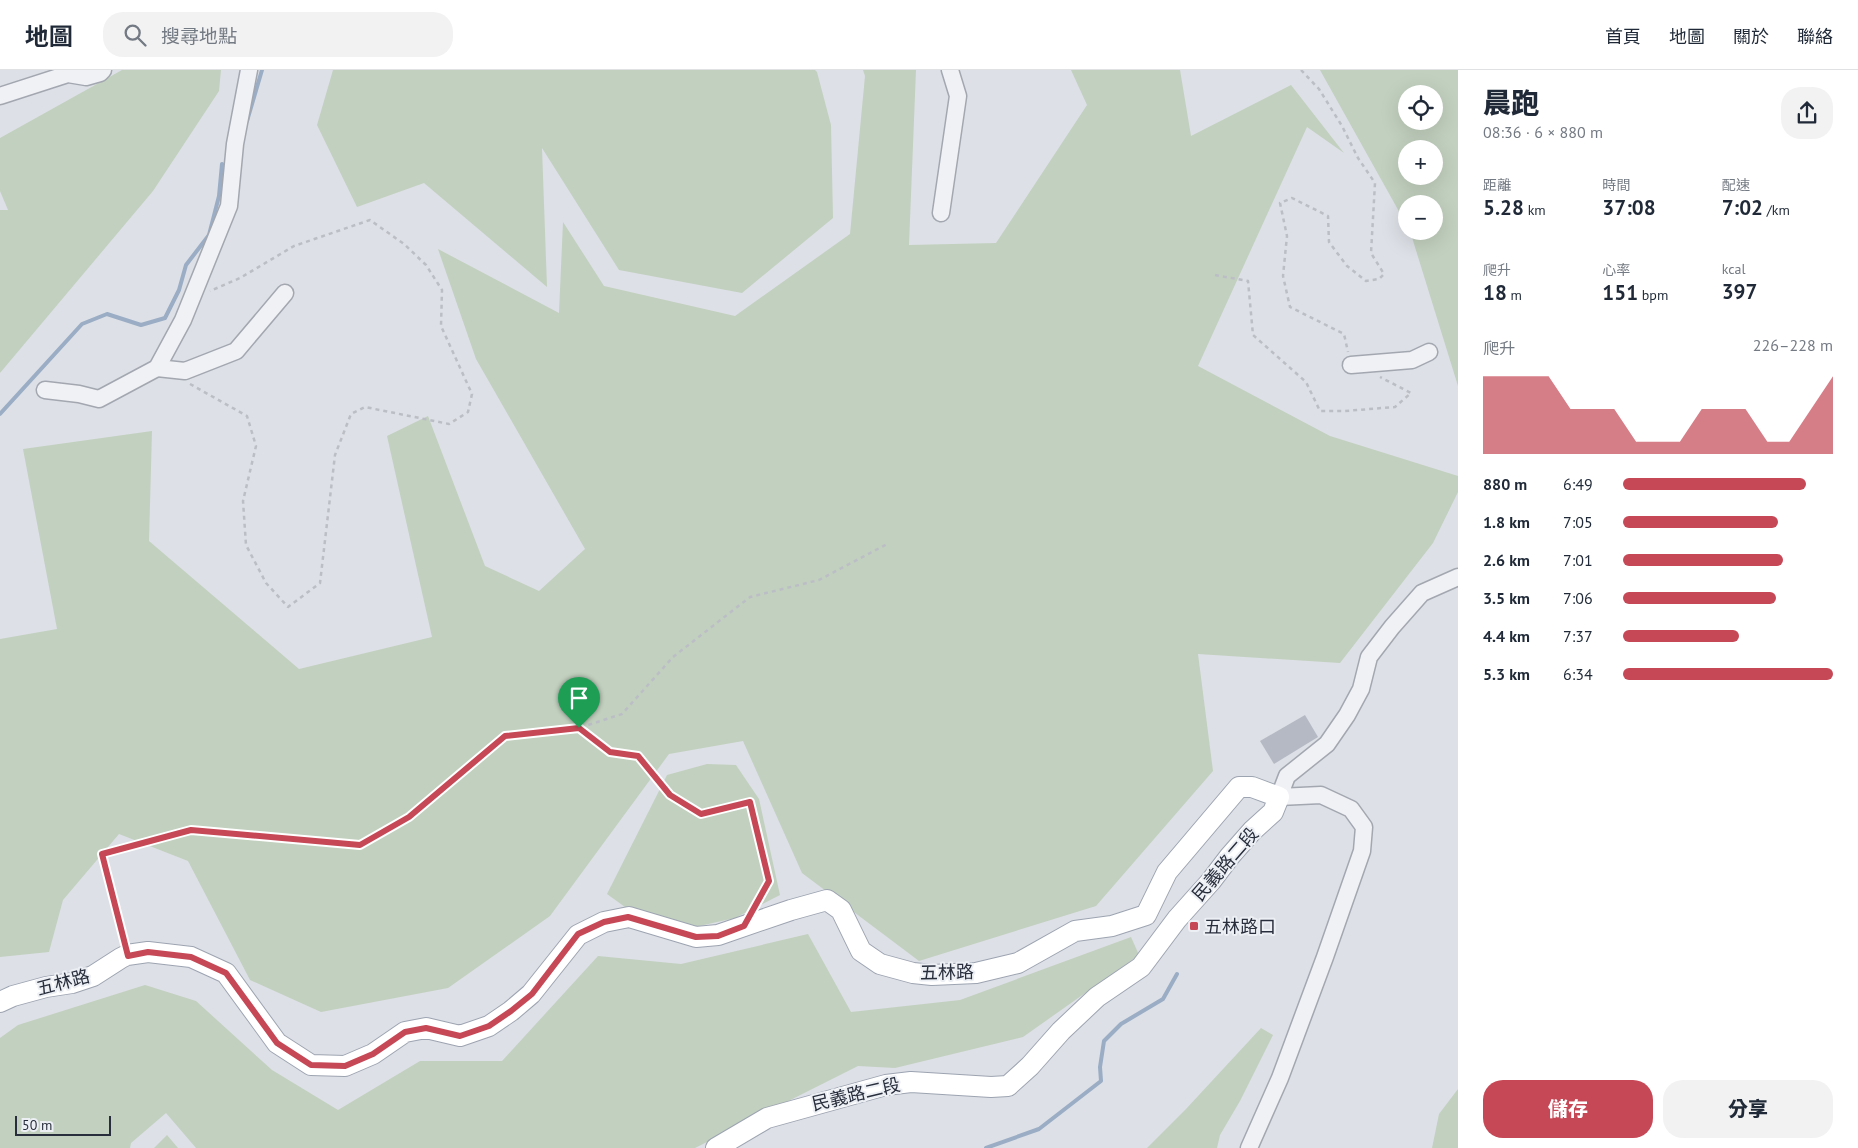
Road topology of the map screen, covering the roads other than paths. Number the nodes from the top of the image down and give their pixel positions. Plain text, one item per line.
1 (103, 70) edge
2 (249, 70) edge
3 (950, 70) edge
4 (0, 96) edge
5 (941, 212) dead end
6 (285, 293) dead end
7 (1429, 352) dead end
8 (1351, 365) road end
9 (157, 368) junction
10 (45, 390) dead end
11 (1458, 577) edge
12 (1279, 797) junction
13 (0, 1002) edge
14 (716, 1148) edge
15 (1249, 1148) edge

1 - 4 street
2 - 9 street
3 - 5 street
6 - 9 street
7 - 8 street
9 - 10 street
11 - 12 street
12 - 13 main road, 五林路
12 - 14 main road, 民義路二段
12 - 15 street

